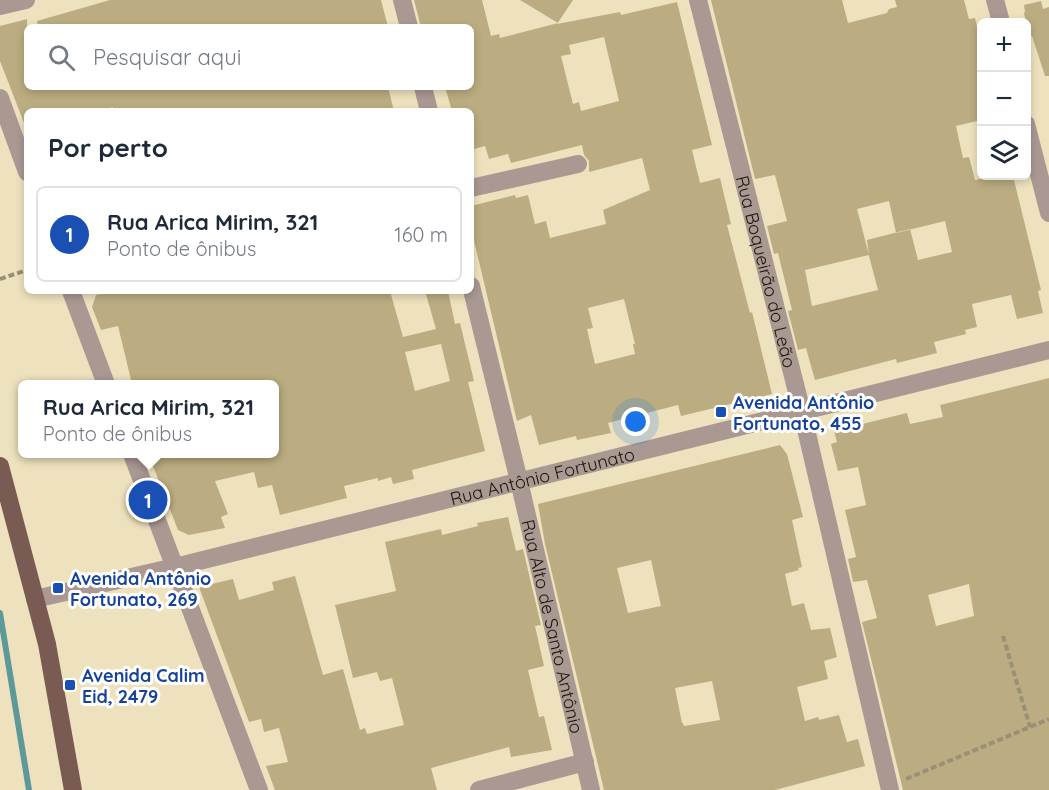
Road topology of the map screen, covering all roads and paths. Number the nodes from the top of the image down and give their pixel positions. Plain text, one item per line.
1 (26, 0) edge
2 (402, 0) edge
3 (698, 0) edge
4 (995, 0) edge
5 (0, 6) edge
6 (1000, 18) edge
7 (408, 24) edge
8 (424, 90) edge
9 (0, 98) edge
10 (428, 108) edge
11 (1027, 126) edge
12 (24, 164) edge
13 (578, 164) dead end
14 (474, 187) edge
15 (1049, 213) edge
16 (24, 271) edge
17 (0, 279) edge
18 (72, 294) edge
19 (473, 294) edge
20 (1049, 350) edge
21 (104, 380) edge
22 (802, 412) junction
23 (134, 458) edge
24 (0, 466) edge
25 (519, 482) junction
26 (175, 567) junction
27 (36, 598) junction
28 (1003, 636) dead end
29 (1049, 719) edge
30 (1030, 727) junction
31 (585, 762) junction
32 (890, 789) edge
33 (74, 790) edge
34 (259, 790) edge
35 (480, 790) edge
36 (591, 790) edge

1 - 5 street
2 - 7 street
3 - 22 street, Rua Boqueirão do Leão
4 - 6 street
8 - 10 street
9 - 12 street
11 - 15 street
13 - 14 street
16 - 17 path
18 - 21 street
19 - 25 street, Rua Alto de Santo Antônio
20 - 22 street, Rua Antônio Fortunato
22 - 25 street, Rua Antônio Fortunato
22 - 32 street, Rua Boqueirão do Leão
23 - 26 street
24 - 27 main road
25 - 26 street, Rua Antônio Fortunato
25 - 31 street, Rua Alto de Santo Antônio
26 - 27 street, Rua Antônio Fortunato
26 - 34 street
27 - 33 main road
28 - 30 path
29 - 30 path
30 - 32 path
31 - 35 street
31 - 36 street, Rua Alto de Santo Antônio

